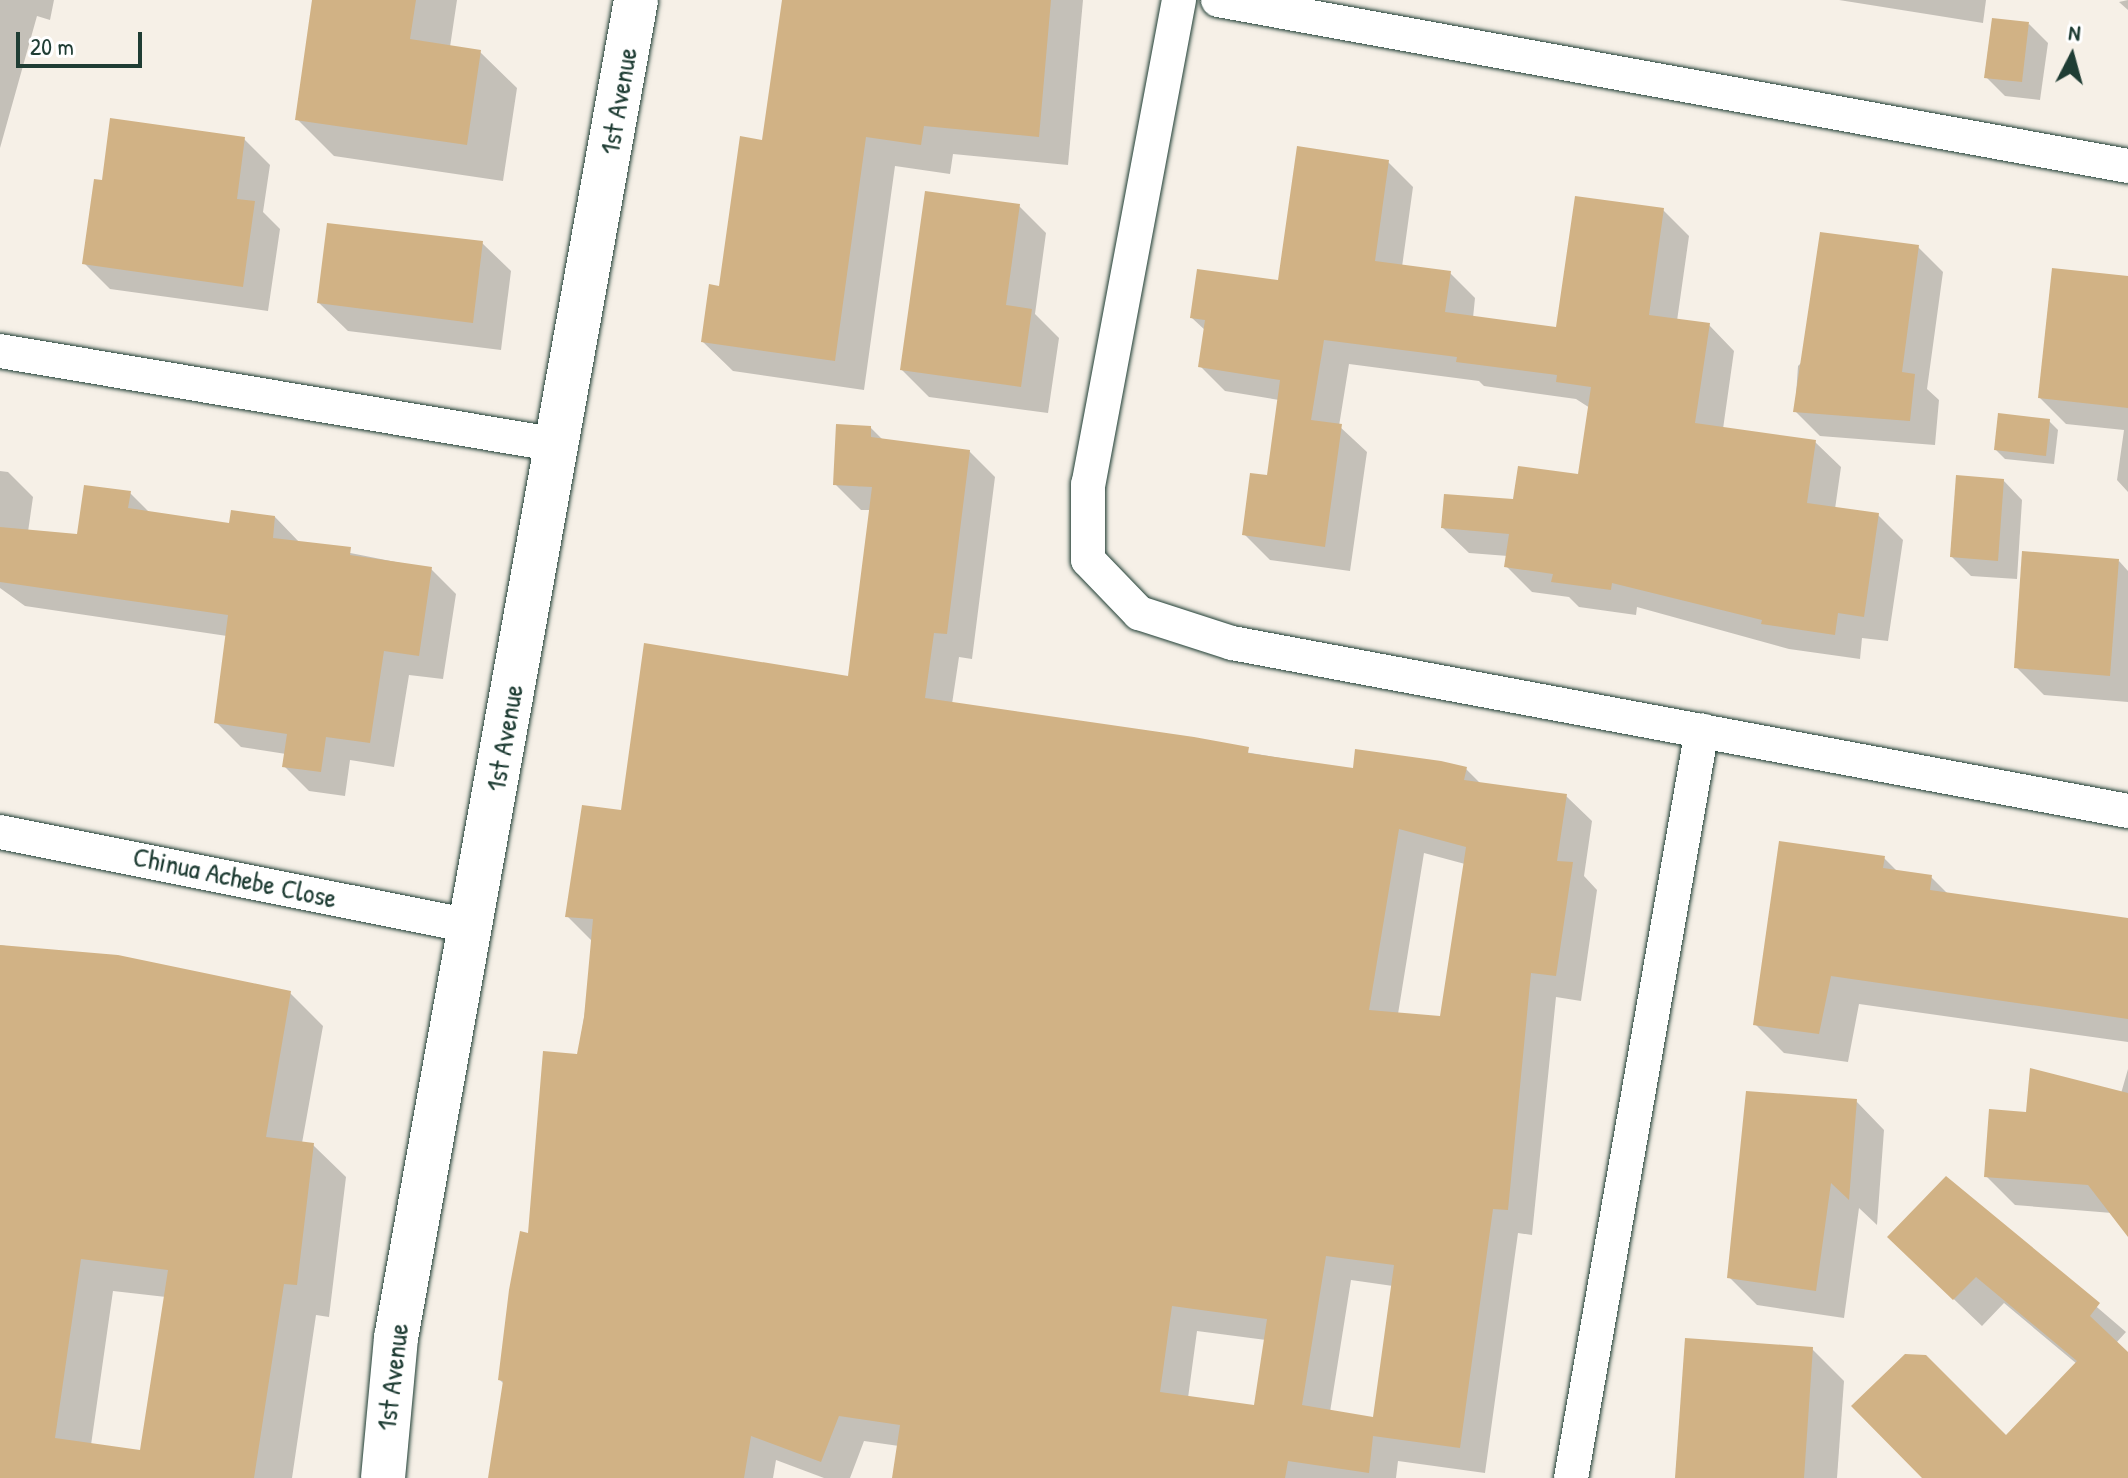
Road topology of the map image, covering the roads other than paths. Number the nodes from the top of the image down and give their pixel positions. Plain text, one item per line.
1 (636, 0) edge
2 (1179, 0) edge
3 (1218, 0) edge
4 (2128, 166) edge
5 (0, 351) edge
6 (558, 445) junction
7 (1702, 730) junction
8 (2128, 811) edge
9 (0, 832) edge
10 (470, 926) junction
11 (383, 1478) edge
12 (1571, 1478) edge

1 - 6 street, 1st Avenue
2 - 7 street
3 - 4 street
5 - 6 street
6 - 10 street, 1st Avenue
7 - 8 street
7 - 12 street
9 - 10 street, Chinua Achebe Close
10 - 11 street, 1st Avenue

